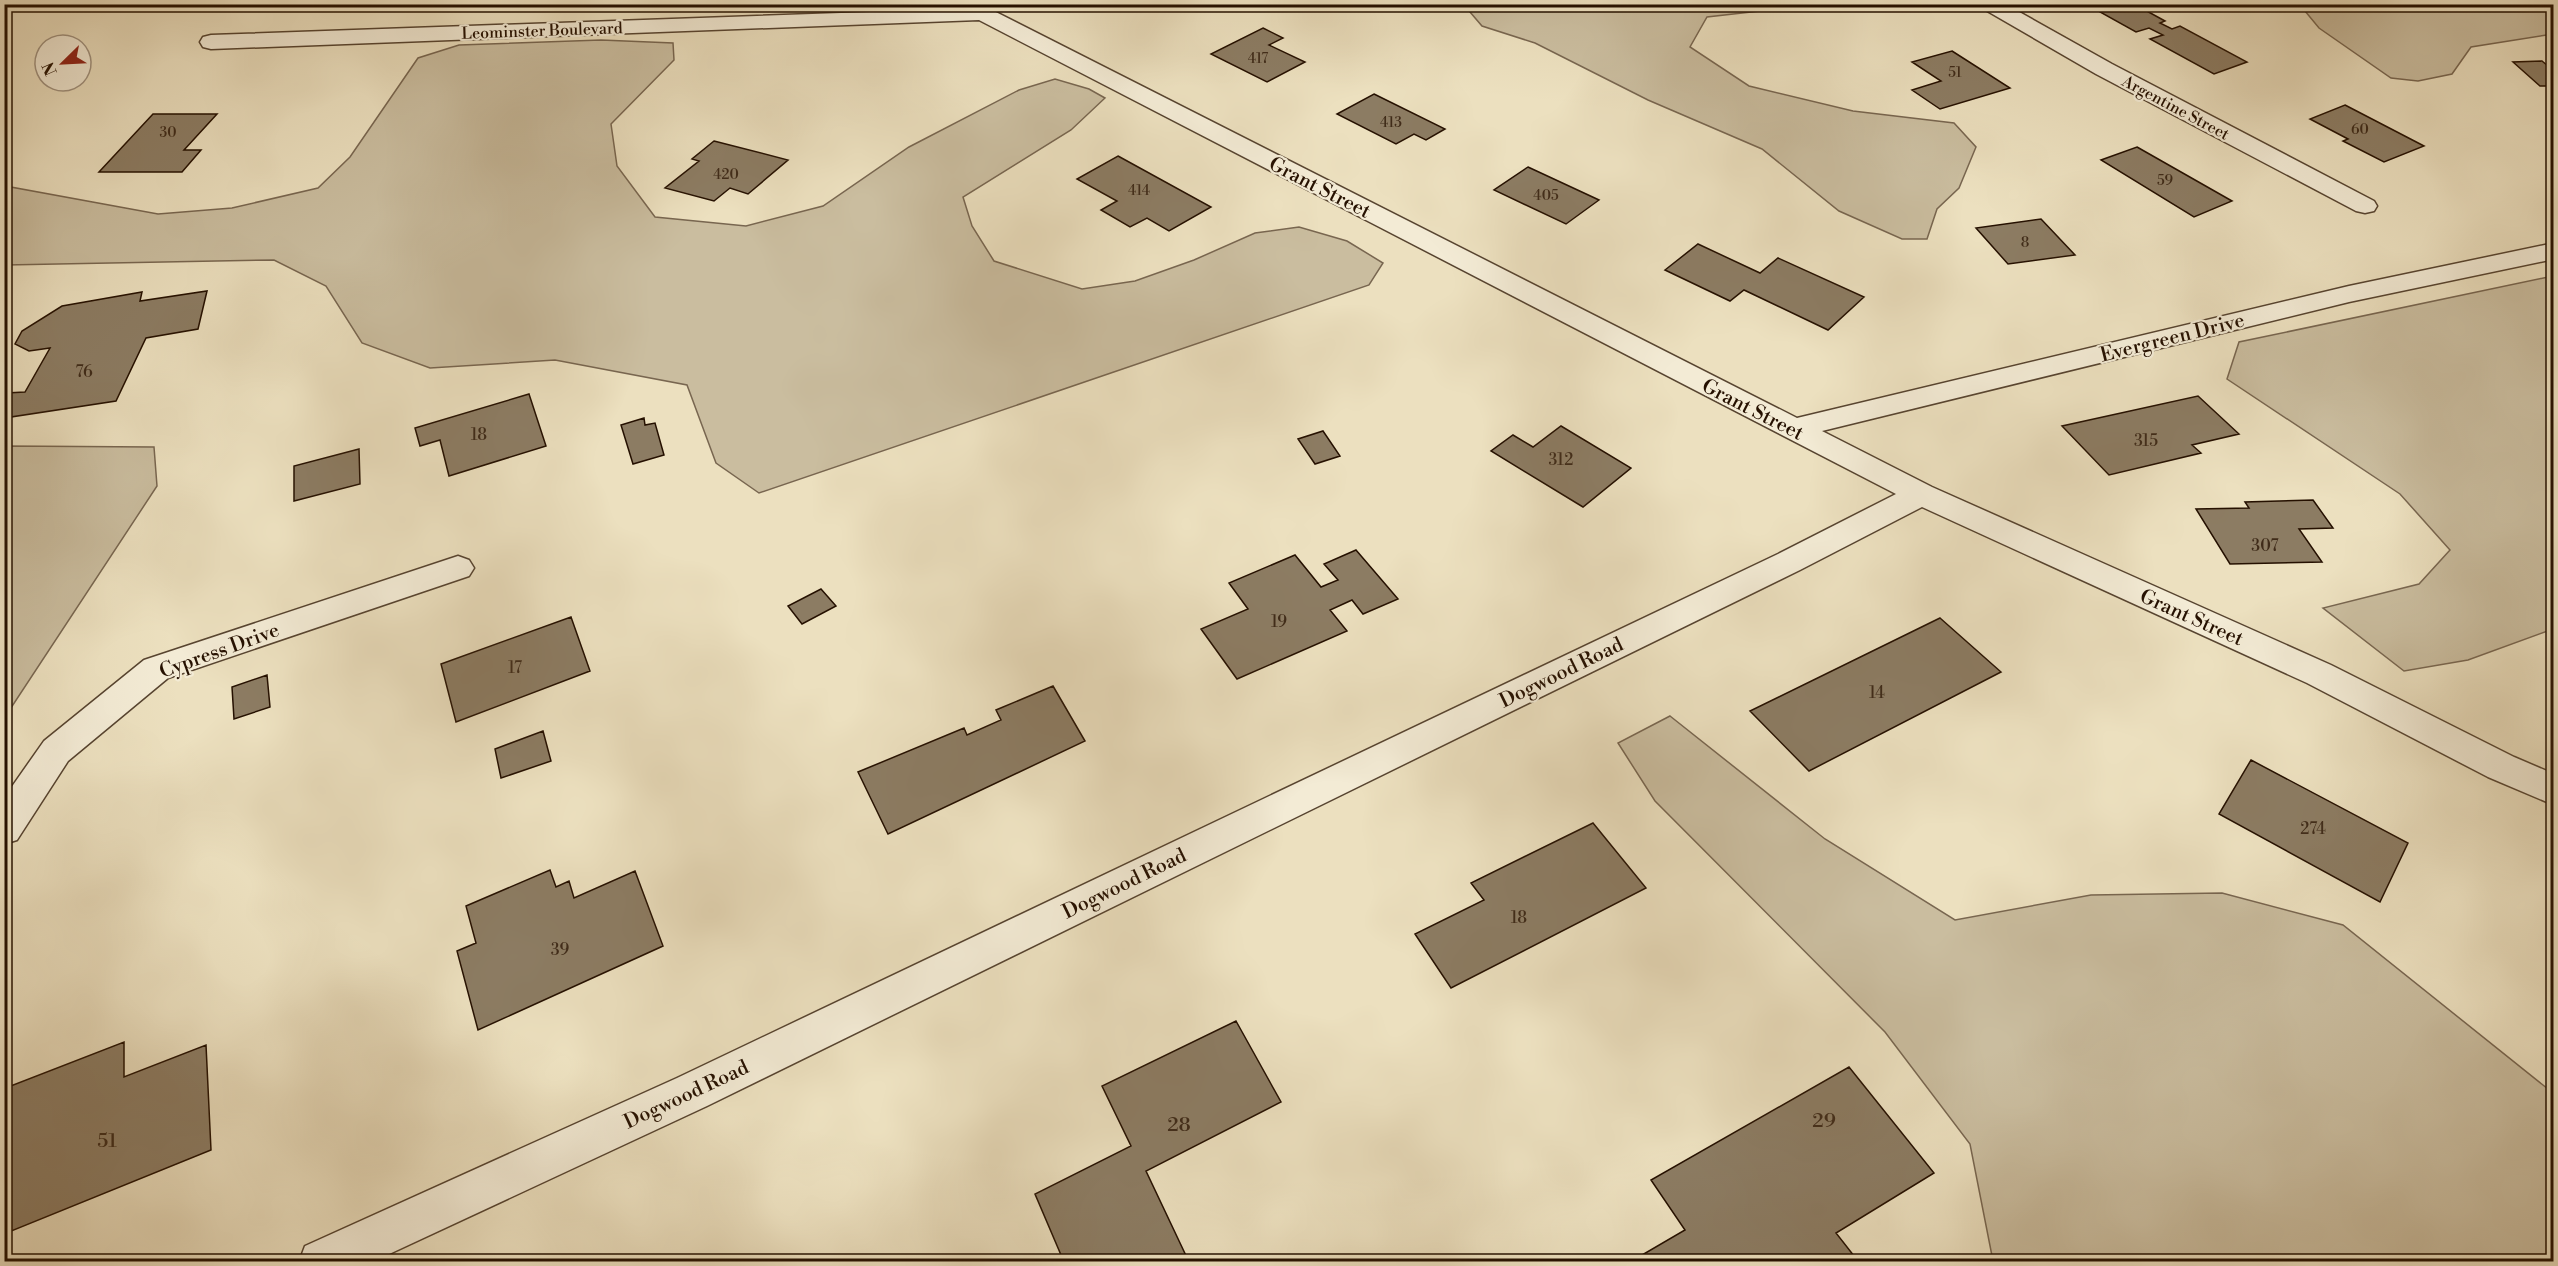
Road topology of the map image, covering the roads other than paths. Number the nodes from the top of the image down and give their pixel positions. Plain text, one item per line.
1 (1989, 4) edge
2 (973, 10) edge
3 (211, 42) dead end
4 (2365, 206) dead end
5 (2553, 251) edge
6 (1792, 429) junction
7 (1921, 494) junction
8 (458, 568) dead end
9 (2553, 790) edge
10 (4, 829) edge
11 (321, 1262) edge

1 - 4 street, Argentine Street
2 - 3 street, Leominster Boulevard
2 - 6 street, Grant Street
5 - 6 street, Evergreen Drive
6 - 7 street, Grant Street
7 - 9 street, Grant Street
7 - 11 street, Dogwood Road
8 - 10 street, Cypress Drive

